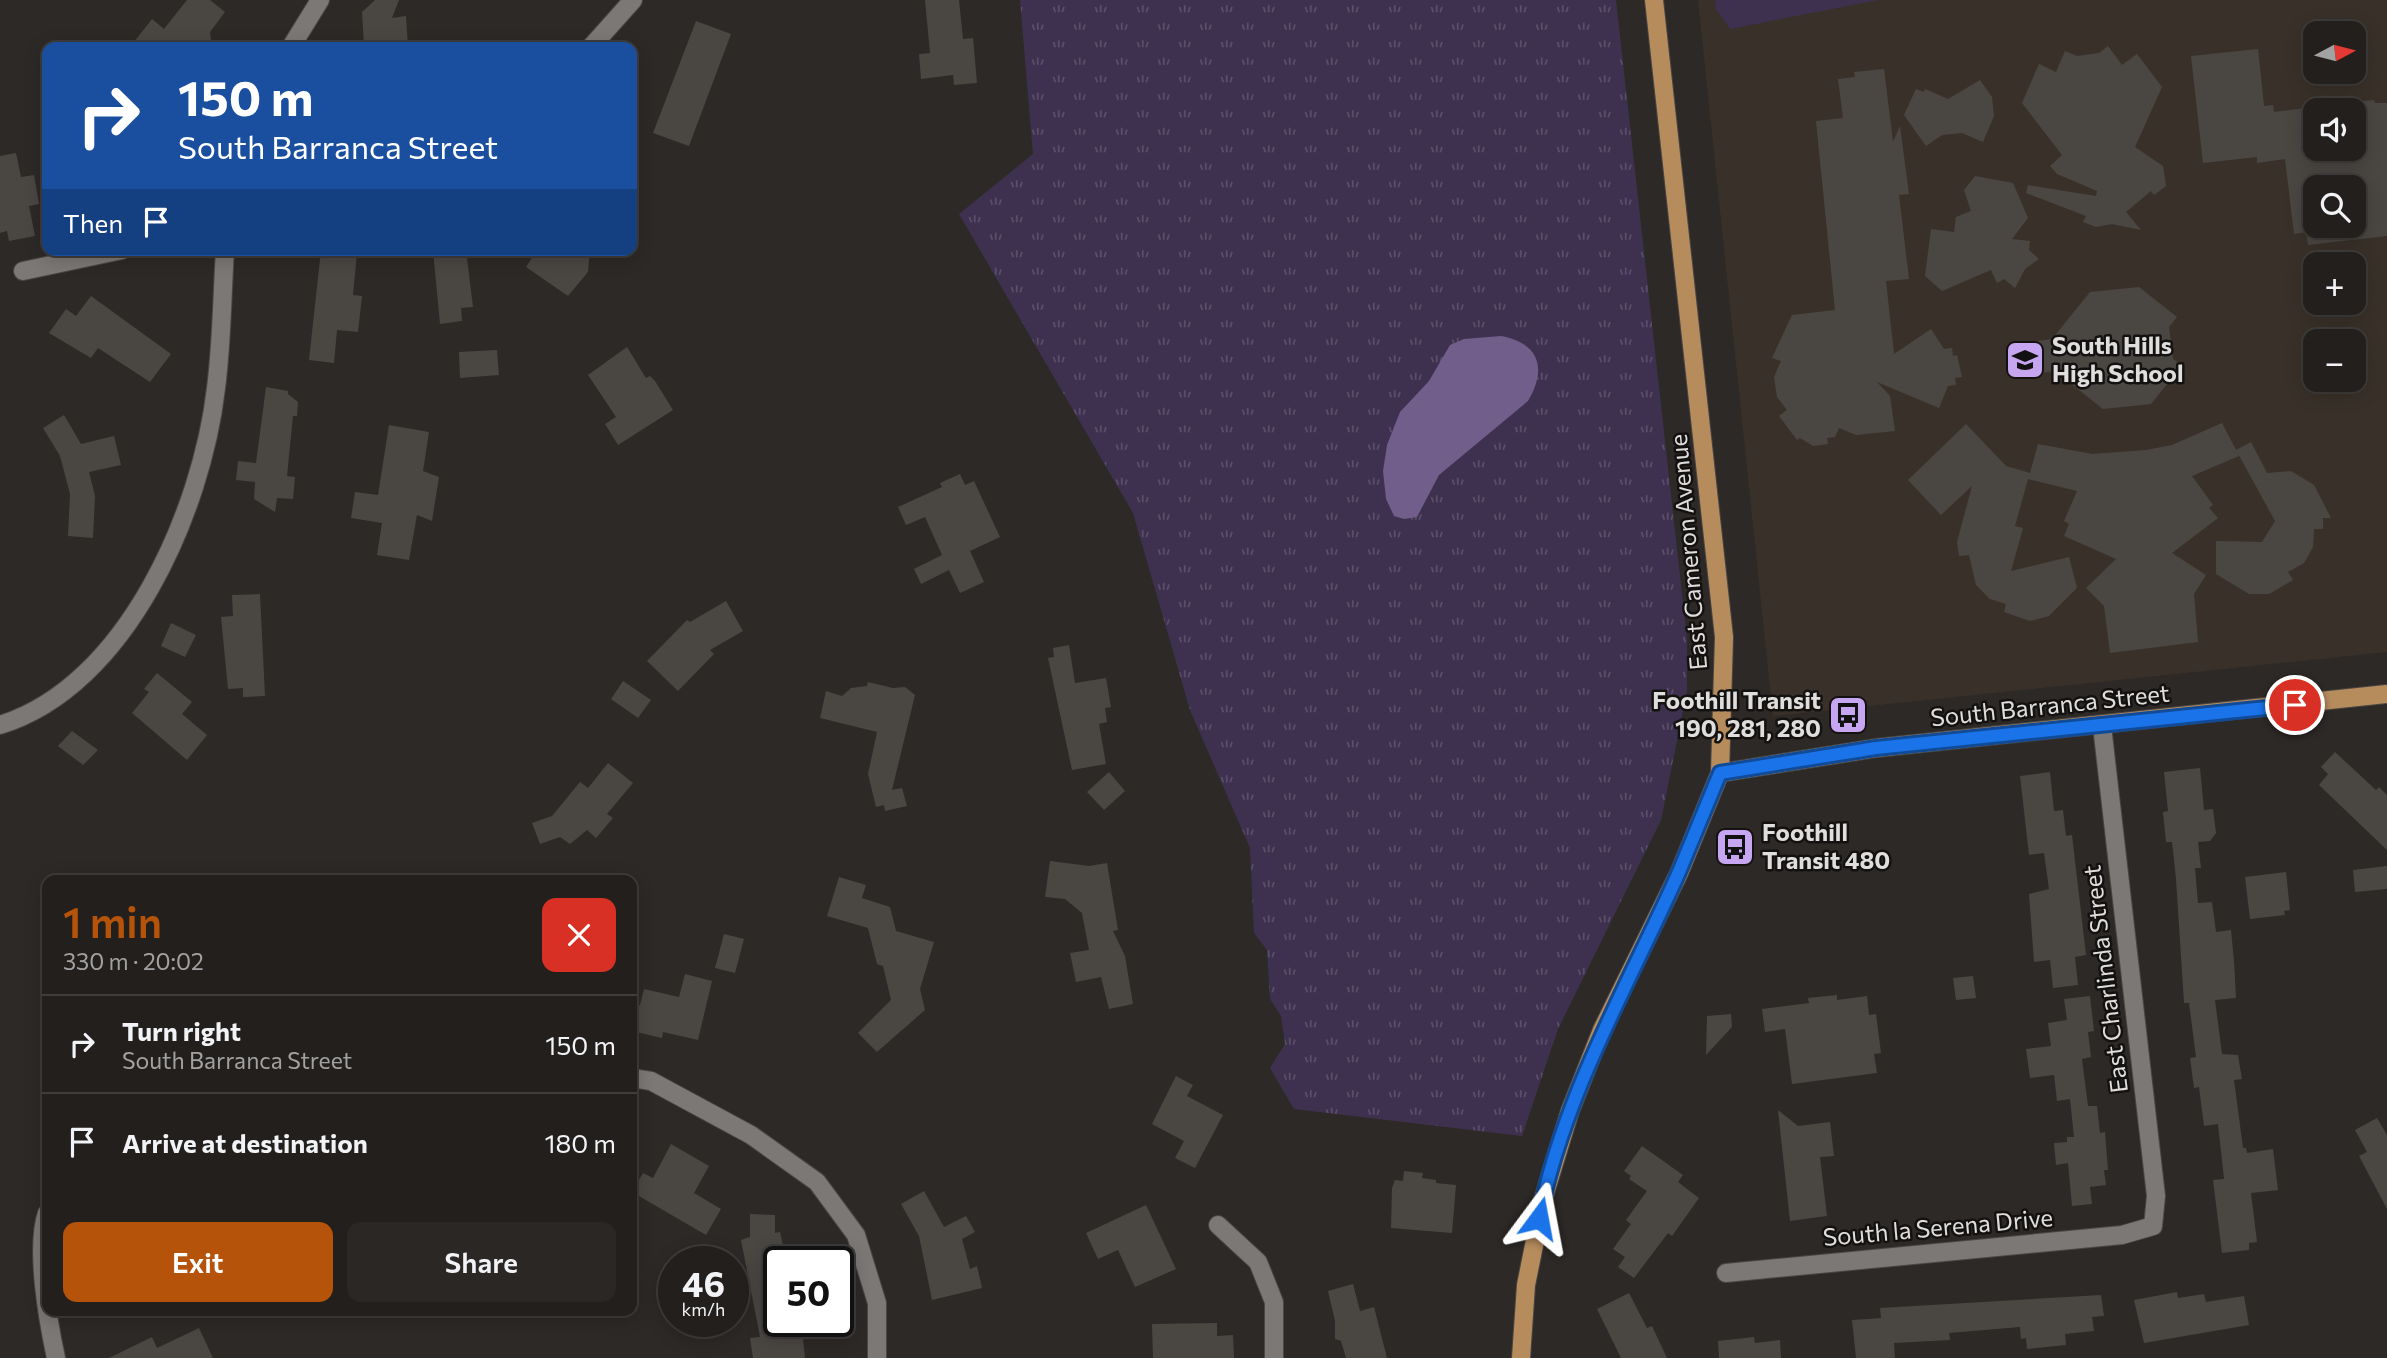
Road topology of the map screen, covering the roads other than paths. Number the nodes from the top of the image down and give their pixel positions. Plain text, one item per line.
1 (320, 0) edge
2 (633, 0) edge
3 (1654, 0) edge
4 (294, 42) edge
5 (595, 42) edge
6 (94, 256) edge
7 (225, 256) edge
8 (23, 271) dead end
9 (2387, 694) edge
10 (0, 725) edge
11 (2102, 726) junction
12 (1720, 773) junction
13 (637, 1079) edge
14 (1218, 1225) dead end
15 (2153, 1226) joint
16 (1726, 1273) dead end
17 (47, 1316) edge
18 (56, 1358) edge
19 (877, 1358) edge
20 (1274, 1358) edge
21 (1521, 1358) edge

1 - 4 street
2 - 5 street
3 - 12 main road, East Cameron Avenue
6 - 8 street
7 - 10 street
9 - 11 main road, South Barranca Street
11 - 12 main road, South Barranca Street
11 - 15 street, East Charlinda Street
12 - 21 main road, East Cameron Avenue
13 - 19 street
14 - 20 street
15 - 16 street, South la Serena Drive
17 - 18 street

